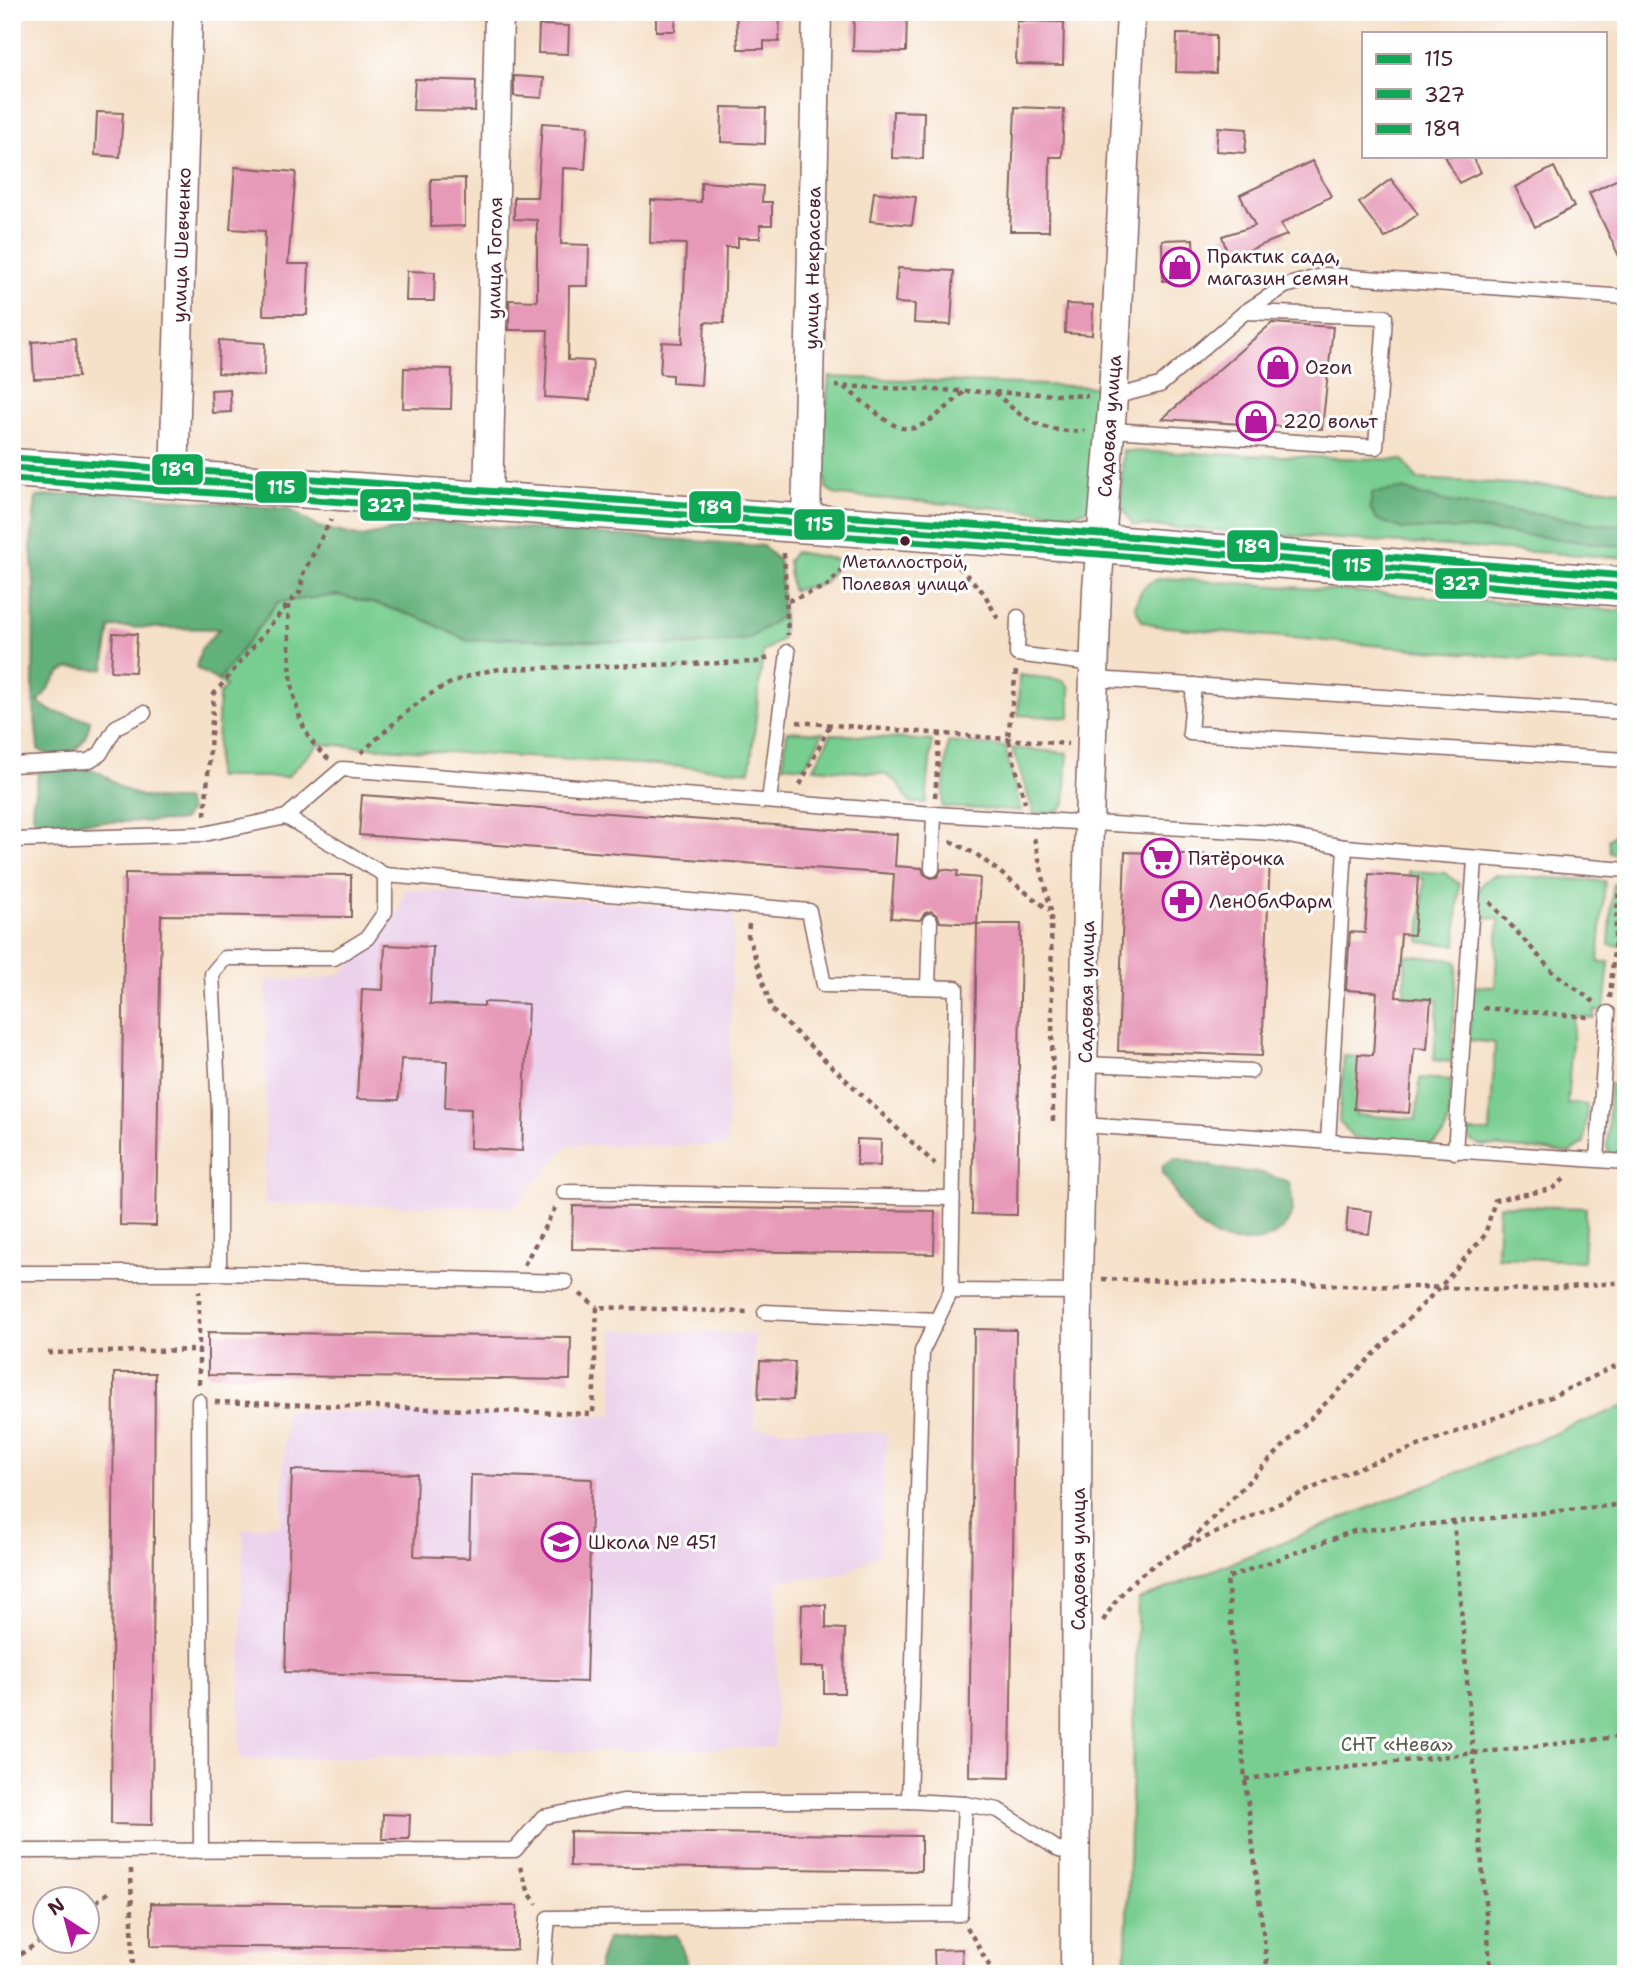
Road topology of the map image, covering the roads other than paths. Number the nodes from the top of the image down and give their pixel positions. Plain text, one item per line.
1 (188, 12) edge
2 (499, 12) edge
3 (817, 12) edge
4 (1130, 12) edge
5 (1626, 297) edge
6 (1245, 312) junction
7 (1113, 397) junction
8 (1111, 430) junction
9 (12, 468) edge
10 (174, 478) junction
11 (488, 503) junction
12 (795, 537) junction
13 (1100, 544) junction
14 (1626, 587) edge
15 (1018, 617) dead end
16 (788, 652) road end
17 (1094, 672) junction
18 (1194, 685) junction
19 (1626, 712) edge
20 (144, 713) dead end
21 (1626, 760) edge
22 (12, 765) edge
23 (769, 801) junction
24 (934, 814) junction
25 (286, 817) junction
26 (1089, 823) junction
27 (12, 840) edge
28 (1345, 847) junction
29 (1475, 860) junction
30 (932, 869) dead end
31 (1623, 870) edge
32 (385, 875) junction
33 (930, 921) dead end
34 (928, 988) junction
35 (1608, 1016) road end
36 (1084, 1064) junction
37 (1251, 1071) dead end
38 (1083, 1125) junction
39 (1328, 1142) junction
40 (1455, 1152) junction
41 (1597, 1159) junction
42 (1626, 1162) edge
43 (564, 1192) road end
44 (952, 1198) junction
45 (12, 1273) edge
46 (219, 1273) junction
47 (566, 1282) dead end
48 (1078, 1285) junction
49 (951, 1291) junction
50 (765, 1312) road end
51 (937, 1320) junction
52 (199, 1401) road end
53 (909, 1801) junction
54 (965, 1804) junction
55 (12, 1851) edge
56 (201, 1851) junction
57 (1078, 1855) junction
58 (543, 1974) edge
59 (1075, 1974) edge

1 - 10 street, улица Шевченко
2 - 11 street, улица Гоголя
3 - 12 street, улица Некрасова
4 - 7 street, Садовая улица
5 - 6 lane
6 - 7 lane
6 - 8 lane
7 - 8 street, Садовая улица
8 - 13 street, Садовая улица
9 - 10 main road
10 - 11 main road
11 - 12 main road
12 - 13 main road
13 - 14 main road
13 - 17 street, Садовая улица
15 - 17 lane
16 - 23 lane
17 - 18 lane
17 - 26 street, Садовая улица
18 - 19 lane
18 - 21 lane
20 - 22 lane
23 - 24 lane
23 - 25 lane
24 - 26 lane
24 - 30 lane
25 - 27 lane
25 - 32 lane
26 - 28 lane
26 - 36 street, Садовая улица
28 - 29 lane
28 - 39 lane
29 - 31 lane
29 - 40 lane
32 - 34 lane
32 - 46 lane
33 - 34 lane
34 - 44 lane
35 - 41 lane
36 - 37 lane
36 - 38 street, Садовая улица
38 - 39 lane
38 - 48 street, Садовая улица
39 - 40 lane
40 - 41 lane
41 - 42 lane
43 - 44 lane
44 - 49 lane
45 - 46 lane
46 - 47 lane
48 - 49 lane
48 - 57 street, Садовая улица
49 - 51 lane
50 - 51 lane
51 - 53 lane
52 - 56 lane
53 - 54 lane
53 - 56 lane
54 - 57 lane
54 - 58 lane
55 - 56 lane
57 - 59 street, Садовая улица

